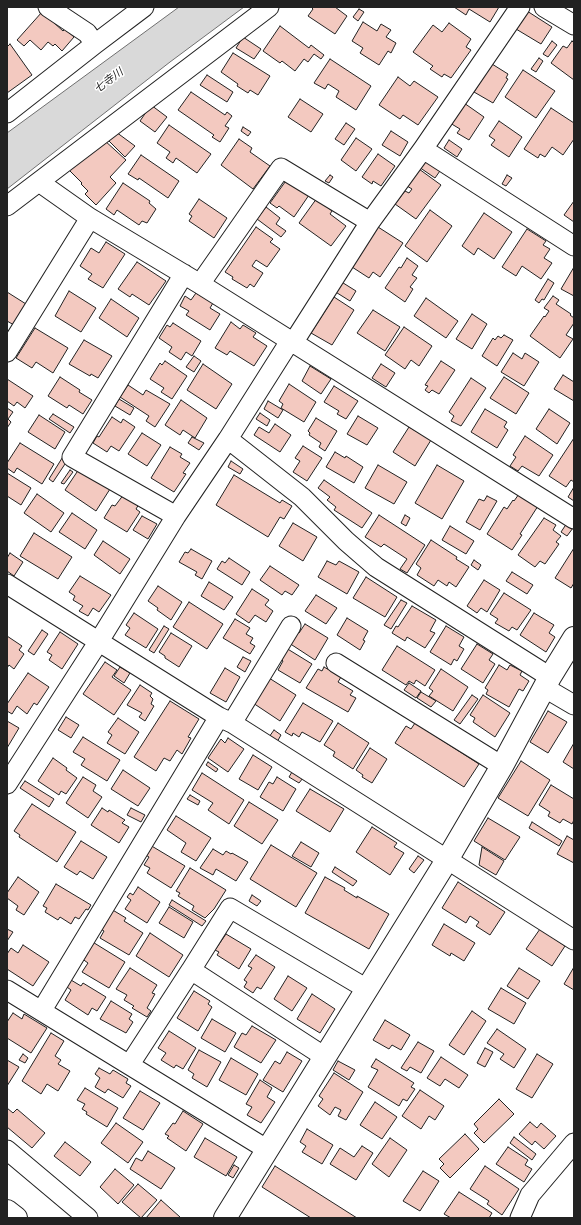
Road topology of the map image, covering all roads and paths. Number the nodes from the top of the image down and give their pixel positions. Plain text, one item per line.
1 (48, 7) edge
2 (144, 7) edge
3 (269, 7) edge
4 (520, 7) edge
5 (544, 7) edge
6 (574, 25) edge
7 (95, 44) junction
8 (7, 113) edge
9 (423, 149) junction
10 (39, 182) junction
11 (7, 206) edge
12 (90, 218) junction
13 (370, 222) junction
14 (574, 246) edge
15 (184, 274) junction
16 (200, 284) junction
17 (292, 342) junction
18 (7, 352) edge
19 (228, 439) junction
20 (176, 516) junction
21 (574, 519) edge
22 (7, 584) edge
23 (291, 626) dead end
24 (574, 638) edge
25 (99, 641) junction
26 (336, 663) dead end
27 (547, 682) junction
28 (574, 705) edge
29 (225, 720) junction
30 (502, 766) junction
31 (7, 784) edge
32 (447, 860) junction
33 (574, 940) edge
34 (191, 970) junction
35 (367, 989) junction
36 (7, 990) edge
37 (42, 1010) junction
38 (325, 1057) junction
39 (130, 1064) junction
40 (574, 1143) edge
41 (7, 1150) edge
42 (268, 1150) junction
43 (7, 1211) edge
44 (16, 1218) edge
45 (88, 1218) edge
46 (225, 1218) edge
47 (520, 1218) edge

1 - 7 street
2 - 7 street
3 - 10 street
4 - 9 street
5 - 6 street
7 - 8 street
9 - 13 street
9 - 14 street
10 - 11 street
10 - 12 street
12 - 15 street
12 - 18 street
13 - 16 street
13 - 17 street
15 - 16 street
15 - 20 street
16 - 17 street
17 - 19 street
17 - 21 street
19 - 20 street
19 - 27 street
20 - 25 street
22 - 25 street
23 - 29 street
24 - 27 main road
25 - 29 street
25 - 31 street
26 - 30 street
27 - 28 street
27 - 30 main road
29 - 32 street
29 - 37 street
30 - 32 main road
32 - 33 street
32 - 35 main road
34 - 35 street
34 - 38 street
34 - 39 street
35 - 38 main road
36 - 37 street
37 - 39 street
38 - 42 main road
39 - 42 street
40 - 47 street
41 - 45 street
42 - 46 main road
43 - 44 main road

